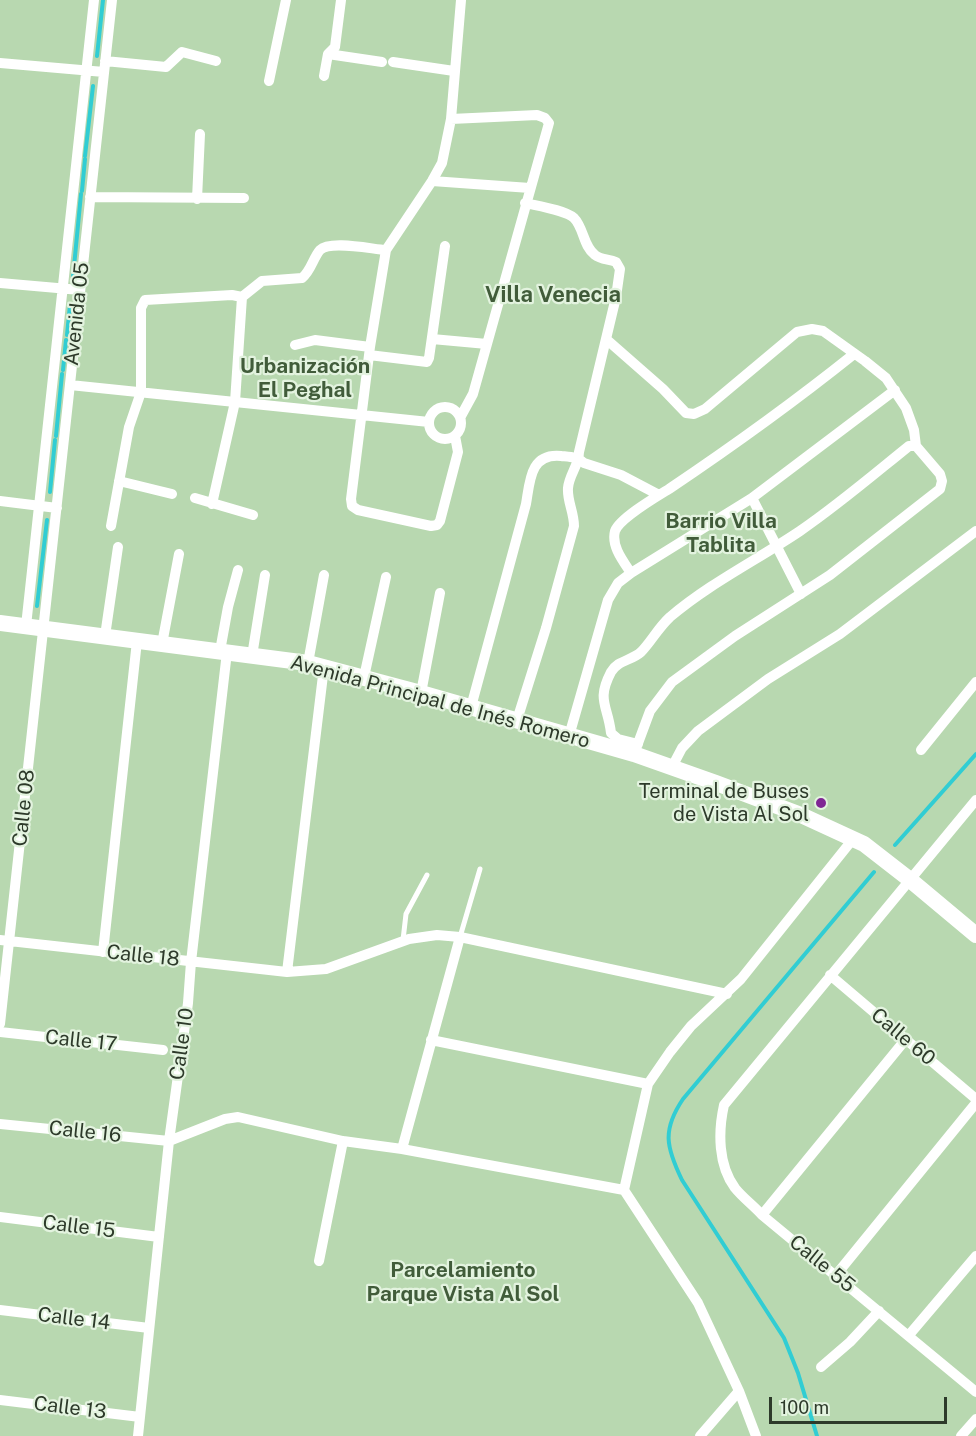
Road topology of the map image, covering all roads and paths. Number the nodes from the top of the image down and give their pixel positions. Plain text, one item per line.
1 (94, 0) edge
2 (112, 0) edge
3 (286, 0) edge
4 (341, 0) edge
5 (461, 0) edge
6 (328, 54) junction
7 (216, 61) dead end
8 (0, 63) edge
9 (104, 67) junction
10 (454, 70) junction
11 (85, 71) junction
12 (324, 76) dead end
13 (269, 81) dead end
14 (451, 119) junction
15 (200, 134) dead end
16 (432, 181) junction
17 (530, 188) junction
18 (90, 197) junction
19 (244, 198) dead end
20 (197, 199) junction
21 (525, 203) junction
22 (445, 246) dead end
23 (386, 250) junction
24 (0, 283) edge
25 (62, 289) junction
26 (80, 290) junction
27 (242, 297) junction
28 (432, 339) junction
29 (606, 339) junction
30 (487, 344) junction
31 (295, 345) dead end
32 (370, 351) junction
33 (854, 354) junction
34 (70, 385) junction
35 (895, 390) junction
36 (141, 392) junction
37 (235, 402) junction
38 (362, 415) junction
39 (461, 417) junction
40 (429, 422) junction
41 (455, 436) junction
42 (916, 446) junction
43 (580, 459) junction
44 (119, 482) junction
45 (172, 494) dead end
46 (659, 495) junction
47 (195, 498) dead end
48 (752, 498) junction
49 (0, 501) edge
50 (212, 504) junction
51 (39, 505) junction
52 (57, 508) junction
53 (252, 515) dead end
54 (111, 526) dead end
55 (976, 531) edge
56 (775, 546) junction
57 (118, 547) dead end
58 (179, 554) dead end
59 (238, 570) dead end
60 (631, 573) junction
61 (265, 575) dead end
62 (324, 575) dead end
63 (386, 577) dead end
64 (440, 593) dead end
65 (801, 594) junction
66 (0, 623) edge
67 (26, 626) junction
68 (43, 628) junction
69 (105, 636) junction
70 (137, 641) junction
71 (162, 644) junction
72 (224, 652) junction
73 (252, 656) junction
74 (316, 665) junction
75 (364, 677) junction
76 (976, 682) edge
77 (422, 693) junction
78 (471, 707) junction
79 (517, 720) junction
80 (569, 736) junction
81 (636, 749) junction
82 (921, 750) dead end
83 (672, 766) junction
84 (976, 800) edge
85 (858, 842) junction
86 (480, 869) dead end
87 (426, 875) dead end
88 (909, 879) junction
89 (976, 935) edge
90 (460, 937) junction
91 (5, 941) edge
92 (402, 942) junction
93 (103, 952) junction
94 (191, 962) junction
95 (287, 972) junction
96 (830, 975) junction
97 (727, 994) junction
98 (0, 1024) edge
99 (0, 1032) edge
100 (906, 1039) junction
101 (431, 1040) junction
102 (163, 1050) dead end
103 (648, 1084) junction
104 (976, 1101) edge
105 (0, 1124) edge
106 (169, 1141) junction
107 (343, 1142) junction
108 (402, 1149) junction
109 (624, 1190) junction
110 (762, 1215) junction
111 (0, 1217) edge
112 (159, 1237) junction
113 (976, 1256) edge
114 (319, 1261) dead end
115 (836, 1275) junction
116 (0, 1310) edge
117 (879, 1311) junction
118 (149, 1328) junction
119 (909, 1335) junction
120 (821, 1367) dead end
121 (739, 1391) junction
122 (976, 1392) edge
123 (0, 1400) edge
124 (140, 1417) junction
125 (976, 1419) edge
126 (138, 1436) edge
127 (700, 1436) edge
128 (756, 1436) edge
129 (961, 1436) edge

1 - 11 street, Avenida 05
2 - 9 street, Avenida 05
3 - 13 street
4 - 6 street
5 - 10 street
6 - 10 street
6 - 12 street
7 - 9 street
8 - 11 street
9 - 11 street
9 - 18 street, Avenida 05
10 - 14 street
11 - 25 street, Avenida 05
14 - 16 street
14 - 17 street
15 - 20 street
16 - 17 street
16 - 23 street
17 - 21 street
18 - 20 street
18 - 26 street, Avenida 05
19 - 20 street
21 - 29 street
21 - 30 street
22 - 28 street
23 - 27 street
23 - 32 street
24 - 25 street
25 - 26 street
25 - 51 street, Avenida 05
26 - 34 street, Avenida 05
27 - 36 street
27 - 37 street
28 - 30 street
28 - 32 street
29 - 33 street
29 - 43 street
30 - 39 street
31 - 32 street
32 - 38 street
33 - 35 street
33 - 46 street
34 - 36 street
34 - 52 street, Avenida 05
35 - 42 street
35 - 48 street
36 - 37 street
36 - 44 street
37 - 38 street
37 - 50 street
38 - 40 street
38 - 41 street
39 - 40 street
39 - 41 street
40 - 41 street
42 - 56 street
42 - 65 street
43 - 46 street
43 - 78 street
43 - 79 street
44 - 45 street
44 - 54 street
46 - 60 street
47 - 50 street
48 - 56 street
48 - 60 street
49 - 51 street
50 - 53 street
51 - 52 street
51 - 67 street, Avenida 05
52 - 68 street, Avenida 05
55 - 83 street
56 - 65 street
56 - 81 street
57 - 69 street
58 - 71 street
59 - 72 street, Calle 10
60 - 80 street
61 - 73 street
62 - 74 street
63 - 75 street
64 - 77 street
65 - 81 street
66 - 67 street, Avenida Principal de Inés Romero
67 - 68 street, Avenida Principal de Inés Romero
68 - 69 street, Avenida Principal de Inés Romero
68 - 91 street, Calle 08
69 - 70 street, Avenida Principal de Inés Romero
70 - 71 street, Avenida Principal de Inés Romero
70 - 93 street
71 - 72 street, Avenida Principal de Inés Romero
72 - 73 street, Avenida Principal de Inés Romero
72 - 94 street, Calle 10
73 - 74 street, Avenida Principal de Inés Romero
74 - 75 street, Avenida Principal de Inés Romero
74 - 95 street
75 - 77 street, Avenida Principal de Inés Romero
76 - 82 street
77 - 78 street, Avenida Principal de Inés Romero
78 - 79 street, Avenida Principal de Inés Romero
79 - 80 street, Avenida Principal de Inés Romero
80 - 81 street, Avenida Principal de Inés Romero
81 - 83 street, Avenida Principal de Inés Romero
83 - 85 street, Avenida Principal de Inés Romero
84 - 88 street
85 - 88 street, Avenida Principal de Inés Romero
85 - 97 street
86 - 90 lane
87 - 92 lane
88 - 89 street, Avenida Principal de Inés Romero
88 - 96 street
90 - 92 street, Calle 18
90 - 97 street, Calle 18
90 - 101 street
91 - 93 street, Calle 18
91 - 98 street, Calle 08
92 - 95 street, Calle 18
93 - 94 street, Calle 18
94 - 95 street, Calle 18
94 - 106 street, Calle 10
96 - 100 street, Calle 60
96 - 110 street, Calle 55
97 - 103 street
99 - 102 street, Calle 17
100 - 104 street, Calle 60
100 - 110 street
101 - 103 street
101 - 108 street
103 - 109 street
104 - 115 street
105 - 106 street, Calle 16
106 - 107 street
106 - 112 street, Calle 10
107 - 108 street
107 - 114 street
108 - 109 street
109 - 121 street
110 - 115 street, Calle 55
111 - 112 street, Calle 15
112 - 118 street, Calle 10
113 - 119 street
115 - 117 street, Calle 55
116 - 118 street, Calle 14
117 - 119 street, Calle 55
117 - 120 street
118 - 124 street, Calle 10
119 - 122 street, Calle 55
121 - 127 street
121 - 128 street
123 - 124 street, Calle 13
124 - 126 street, Calle 10
125 - 129 street

